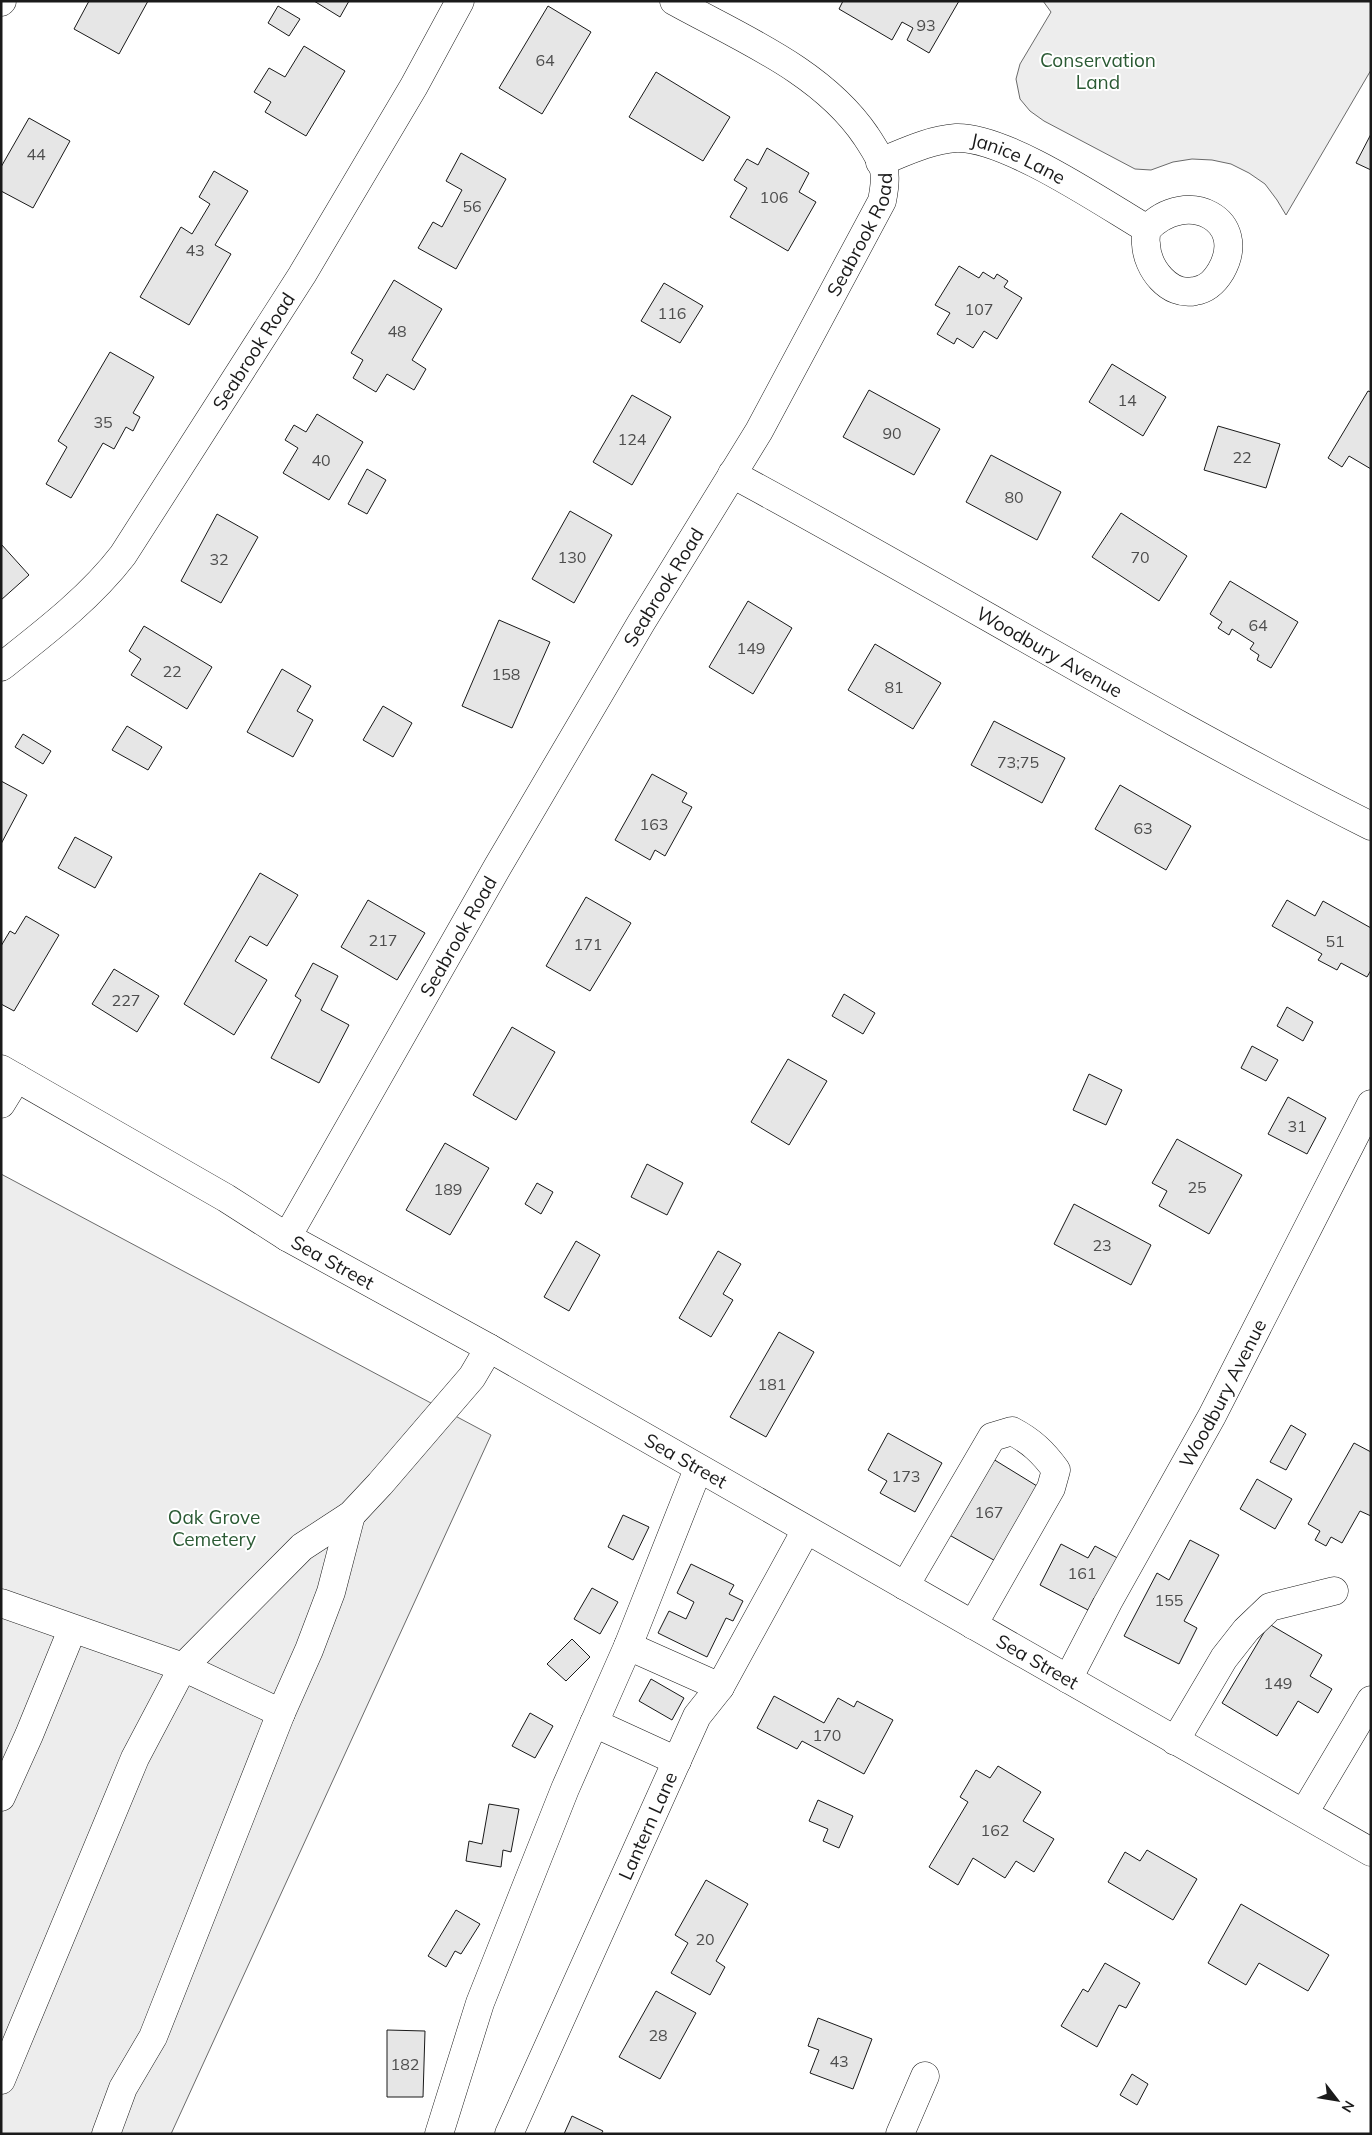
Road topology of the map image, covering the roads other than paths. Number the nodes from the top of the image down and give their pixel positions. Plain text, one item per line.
1 (460, 1) edge
2 (674, 1) edge
3 (880, 162) junction
4 (1147, 229) dead end
5 (732, 474) junction
6 (1, 667) edge
7 (1371, 826) edge
8 (9, 1074) edge
9 (1, 1104) edge
10 (1371, 1104) edge
11 (286, 1237) junction
12 (489, 1348) junction
13 (698, 1469) junction
14 (351, 1515) junction
15 (806, 1530) junction
16 (905, 1586) junction
17 (1334, 1591) dead end
18 (1, 1603) edge
19 (973, 1625) junction
20 (72, 1630) junction
21 (628, 1646) junction
22 (183, 1667) junction
23 (1068, 1679) junction
24 (720, 1687) junction
25 (1371, 1700) edge
26 (281, 1713) junction
27 (594, 1723) junction
28 (1175, 1742) junction
29 (677, 1761) junction
30 (1, 1797) edge
31 (1304, 1813) junction
32 (1371, 1852) edge
33 (925, 2076) dead end
34 (1, 2080) edge
35 (106, 2134) edge
36 (438, 2134) edge
37 (509, 2134) edge
38 (900, 2134) edge

1 - 6 street, Seabrook Road
2 - 3 street, Seabrook Road
3 - 4 street, Janice Lane
3 - 5 street, Seabrook Road
5 - 7 street, Woodbury Avenue
5 - 11 street, Seabrook Road
8 - 9 street
8 - 11 street, Sea Street
10 - 23 street, Woodbury Avenue
11 - 12 street, Sea Street
12 - 13 street, Sea Street
12 - 14 street
13 - 15 street, Sea Street
13 - 21 street
14 - 22 street
14 - 26 street
15 - 16 street, Sea Street
15 - 24 street, Lantern Lane
16 - 19 street, Sea Street
16 - 19 street
17 - 28 street
18 - 20 street
19 - 23 street, Sea Street
20 - 22 street
20 - 30 street
21 - 24 street
21 - 27 street
22 - 26 street
22 - 34 street
23 - 28 street, Sea Street
24 - 29 street, Lantern Lane
25 - 31 street
26 - 35 street
27 - 29 street
27 - 36 street
28 - 31 street, Sea Street
29 - 37 street, Lantern Lane
31 - 32 street, Sea Street
33 - 38 street

